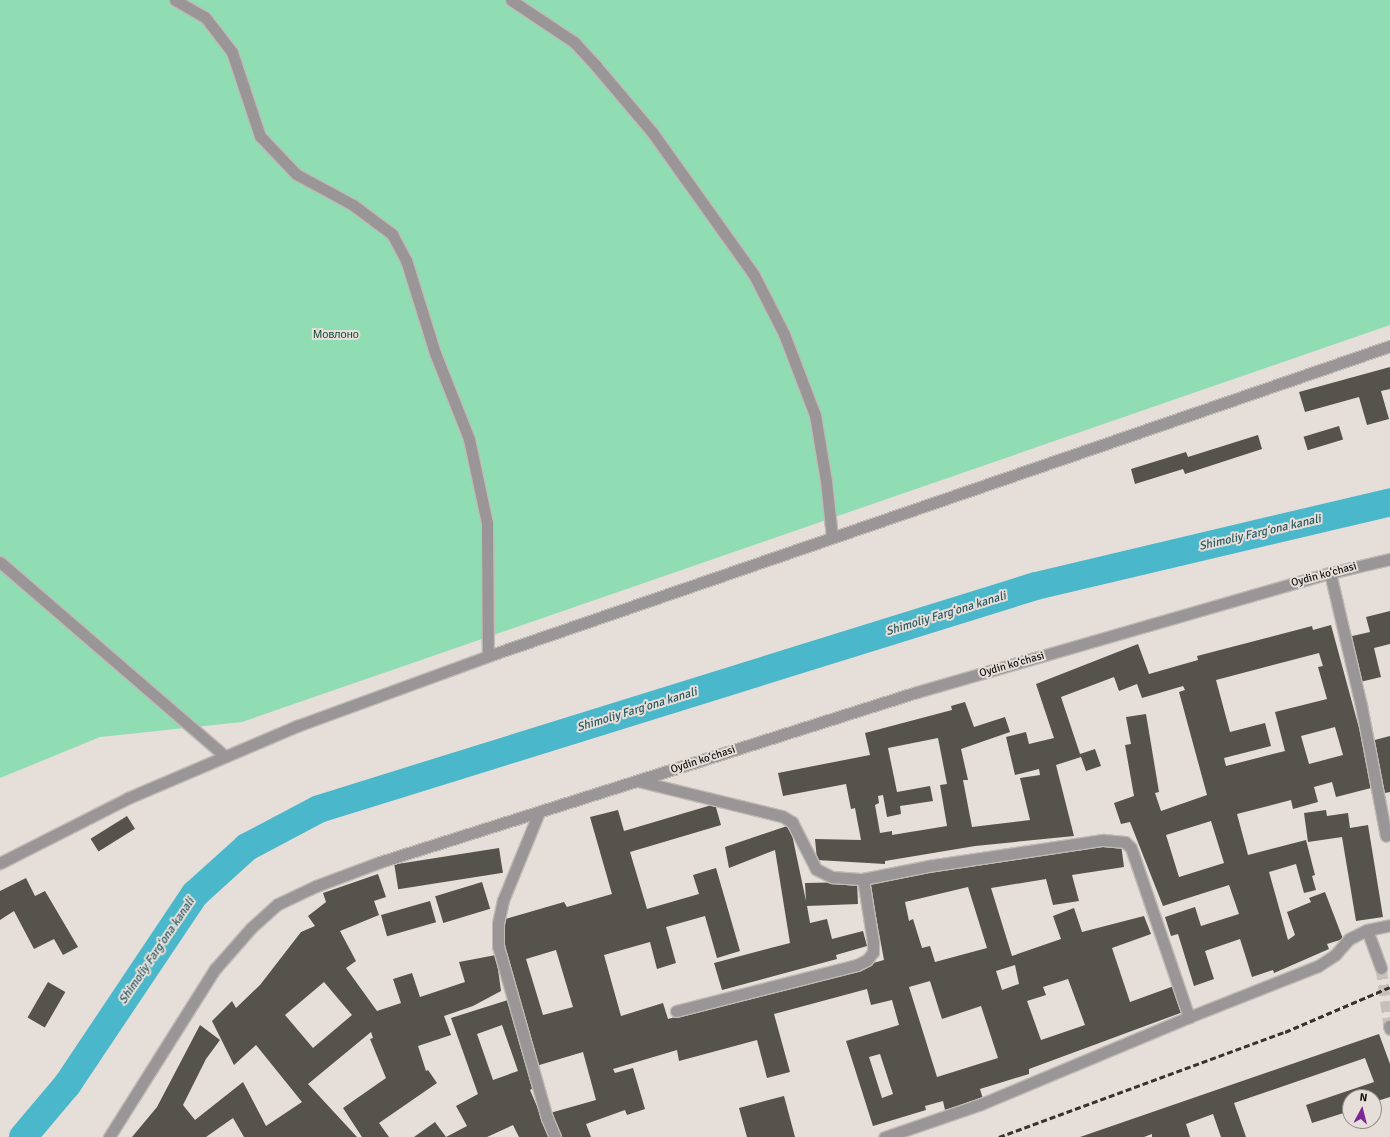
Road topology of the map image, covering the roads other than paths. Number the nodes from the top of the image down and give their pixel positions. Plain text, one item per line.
1 (175, 0) edge
2 (511, 0) edge
3 (1390, 346) edge
4 (832, 537) junction
5 (1390, 559) edge
6 (0, 562) edge
7 (1330, 573) junction
8 (488, 656) junction
9 (225, 756) junction
10 (638, 781) junction
11 (539, 812) junction
12 (1386, 836) dead end
13 (0, 862) edge
14 (864, 879) junction
15 (1390, 925) edge
16 (1367, 930) junction
17 (1381, 968) tunnel mouth
18 (676, 1011) dead end
19 (1189, 1017) junction
20 (108, 1137) edge
21 (555, 1137) edge
22 (885, 1137) edge

1 - 8 street
2 - 4 street
3 - 4 street
4 - 8 street
5 - 7 street, Oydin koʻchasi
6 - 9 street
7 - 10 street, Oydin koʻchasi
7 - 12 street
8 - 9 street
9 - 13 street
10 - 11 street, Oydin koʻchasi
10 - 14 street
11 - 20 street, Oydin koʻchasi
11 - 21 street
14 - 18 street
14 - 19 street
15 - 16 street
16 - 17 street
16 - 19 street
19 - 22 street

